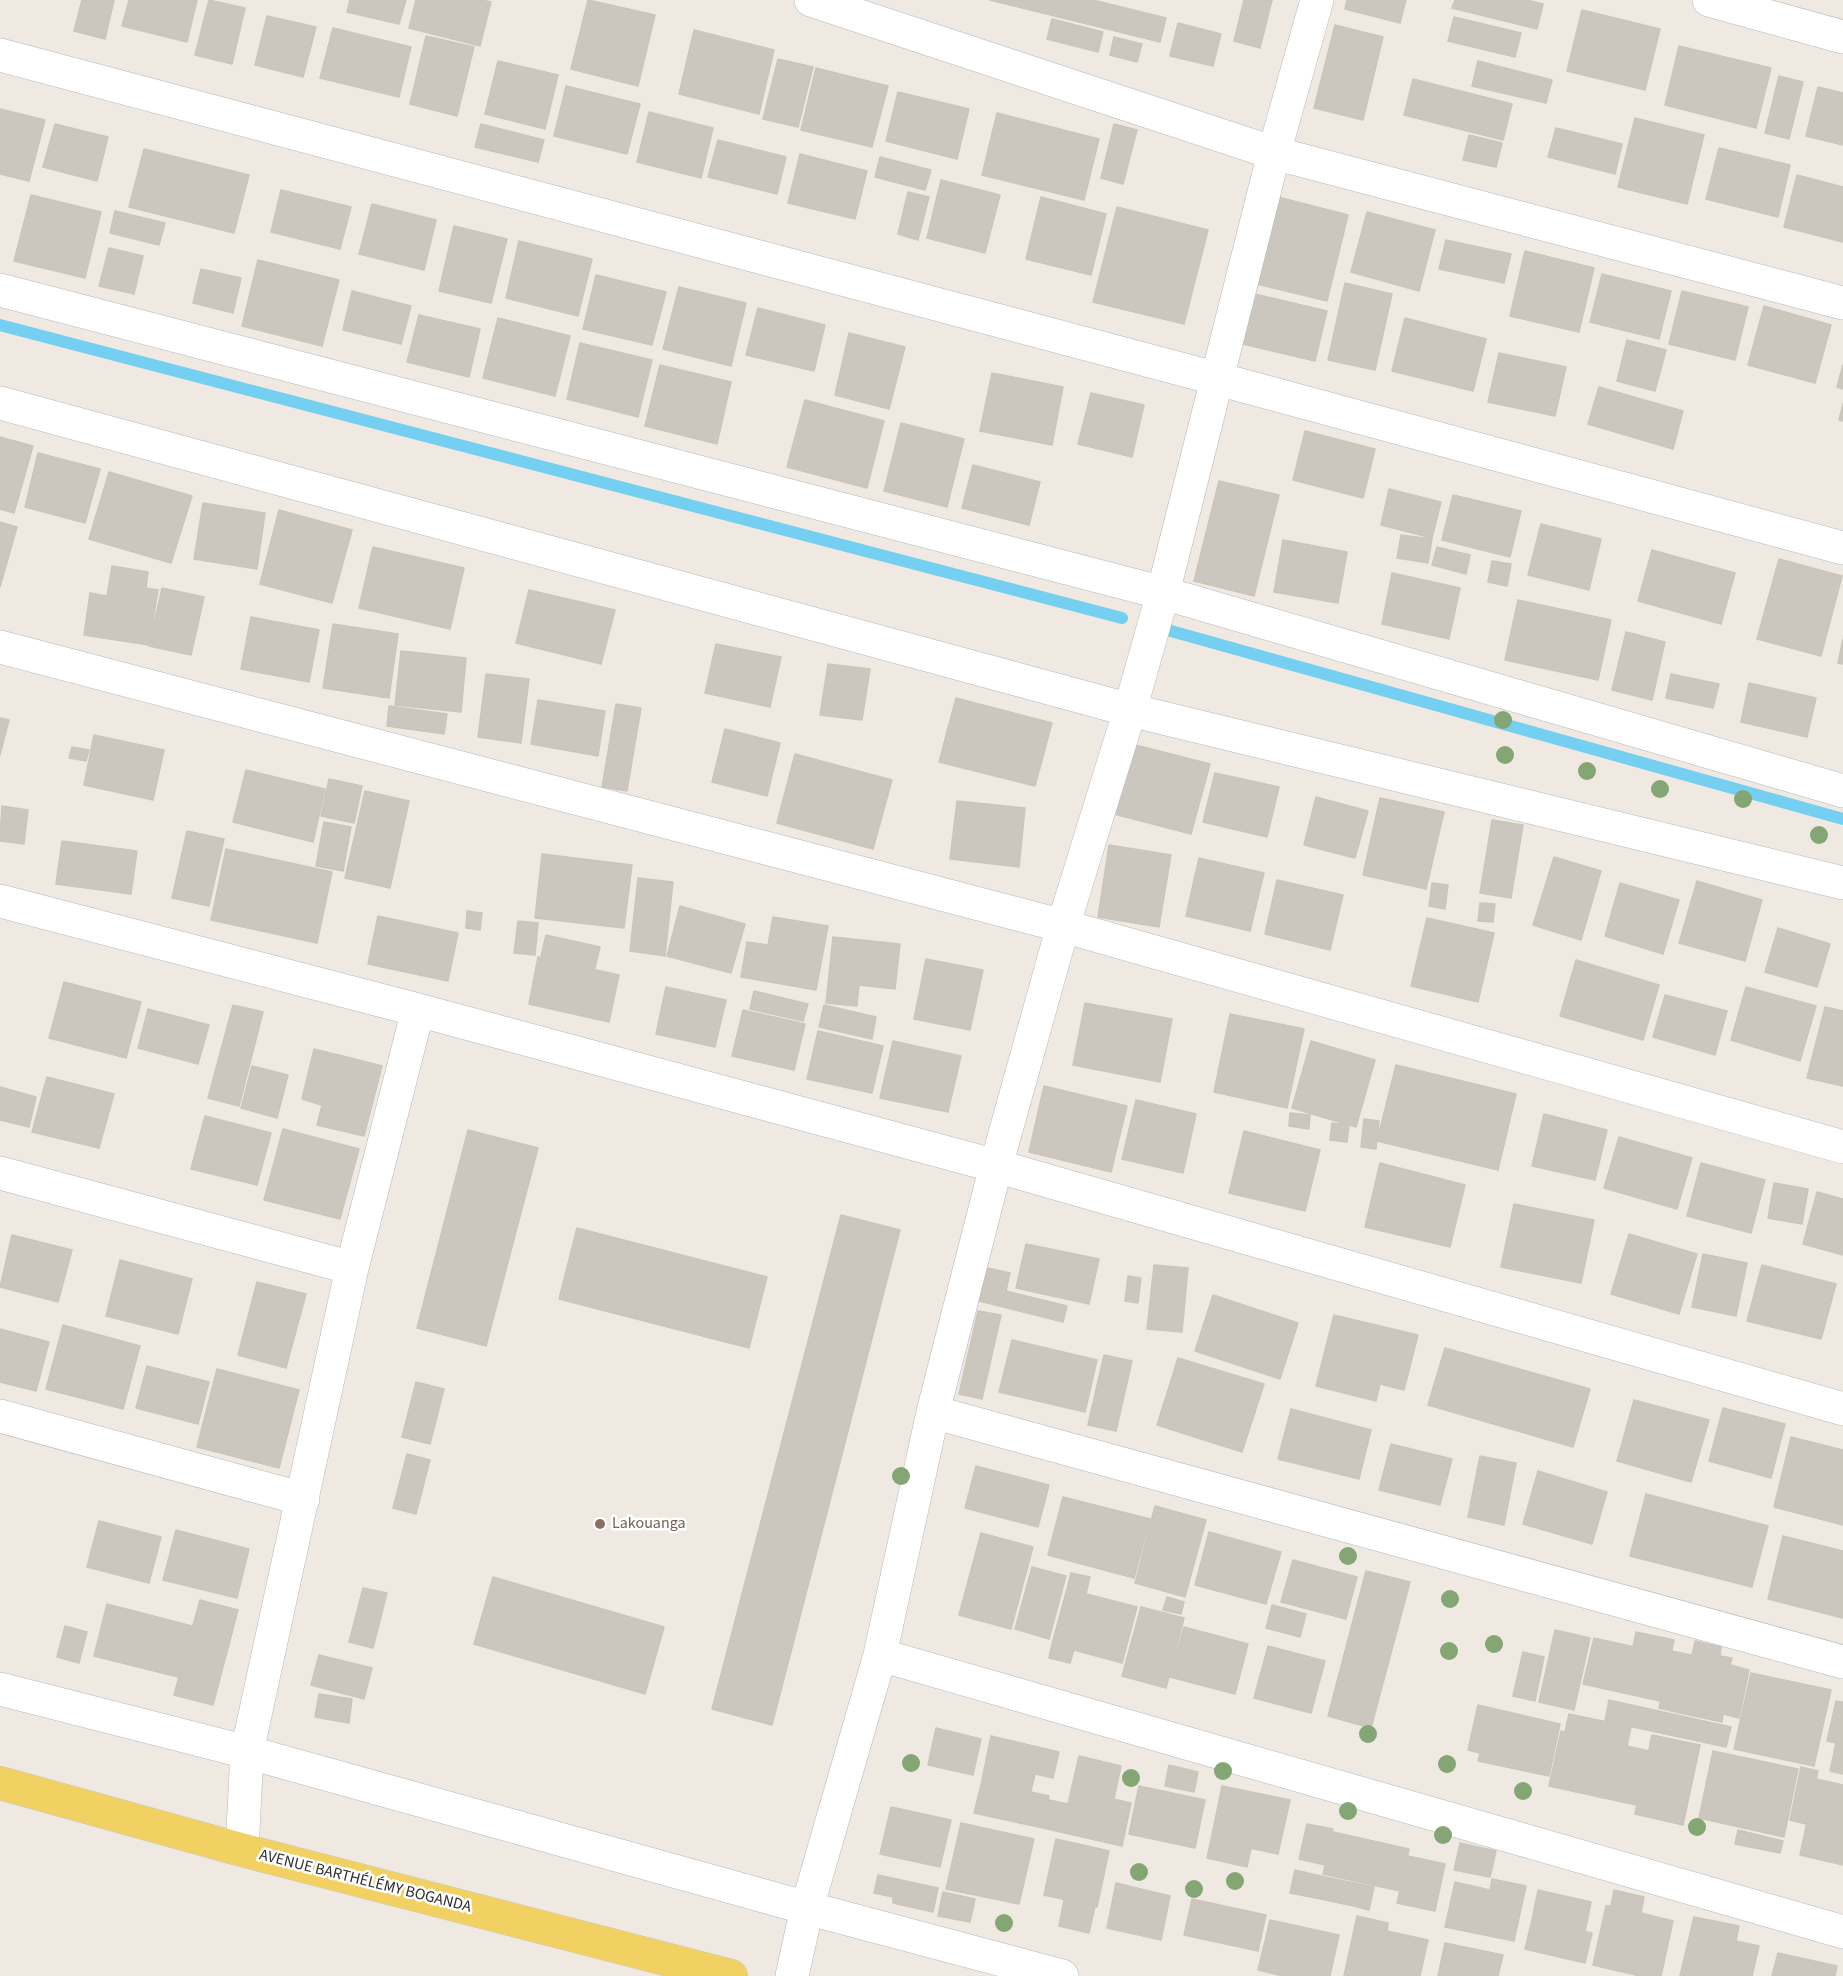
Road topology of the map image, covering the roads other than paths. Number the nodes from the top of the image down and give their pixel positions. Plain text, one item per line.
1 (811, 0) edge
2 (1317, 0) edge
3 (1709, 0) edge
4 (1843, 37) edge
5 (0, 55) edge
6 (1274, 153) junction
7 (0, 290) edge
8 (1843, 303) edge
9 (1218, 379) junction
10 (0, 403) edge
11 (1843, 548) edge
12 (1163, 593) junction
13 (0, 647) edge
14 (1131, 710) junction
15 (1843, 791) edge
16 (1843, 883) edge
17 (0, 901) edge
18 (1063, 926) junction
19 (418, 1010) junction
20 (1843, 1147) edge
21 (996, 1166) junction
22 (0, 1173) edge
23 (352, 1268) junction
24 (1843, 1409) edge
25 (933, 1412) junction
26 (0, 1416) edge
27 (303, 1499) junction
28 (880, 1655) junction
29 (1843, 1662) edge
30 (0, 1689) edge
31 (247, 1752) junction
32 (0, 1783) edge
33 (242, 1850) junction
34 (807, 1908) junction
35 (1843, 1932) edge
36 (731, 1976) edge
37 (792, 1976) edge
38 (1062, 1976) edge

1 - 6 street
2 - 6 street
3 - 4 street
5 - 9 street
6 - 8 street
6 - 9 street
7 - 12 street
9 - 11 street
9 - 12 street
10 - 14 street
12 - 14 street
12 - 15 street
13 - 18 street
14 - 16 street
14 - 18 street
17 - 19 street
18 - 20 street
18 - 21 street
19 - 21 street
19 - 23 street
21 - 24 street
21 - 25 street
22 - 23 street
23 - 27 street
25 - 28 street
25 - 29 street
26 - 27 street
27 - 31 street
28 - 34 street
28 - 35 street
30 - 31 street
31 - 33 street
31 - 34 street
32 - 33 main road, AVENUE BARTHÉLÉMY BOGANDA
33 - 36 main road, AVENUE BARTHÉLÉMY BOGANDA
34 - 37 street
34 - 38 street

